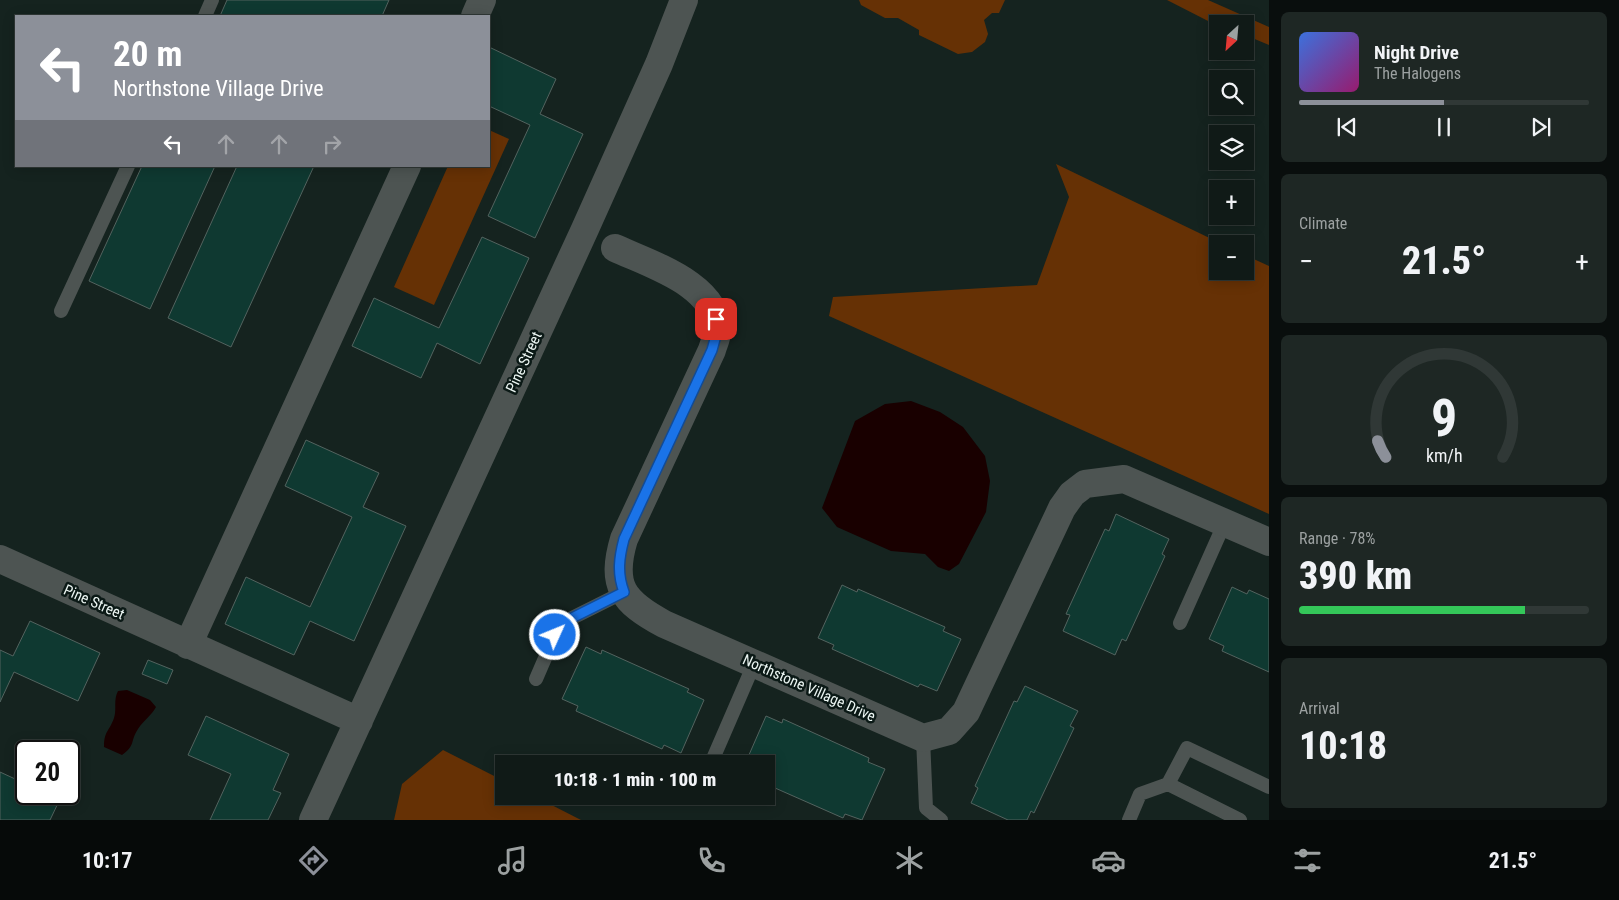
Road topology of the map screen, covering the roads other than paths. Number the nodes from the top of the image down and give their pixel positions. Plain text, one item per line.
1 (212, 0) edge
2 (482, 0) edge
3 (684, 0) edge
4 (205, 15) edge
5 (475, 15) edge
6 (128, 167) edge
7 (407, 167) edge
8 (615, 248) dead end
9 (61, 311) dead end
10 (1225, 522) junction
11 (1269, 542) edge
12 (0, 559) edge
13 (624, 592) junction
14 (1180, 623) dead end
15 (188, 645) junction
16 (754, 664) junction
17 (536, 679) dead end
18 (359, 721) junction
19 (923, 738) junction
20 (715, 755) edge
21 (1168, 784) junction
22 (1269, 786) edge
23 (313, 820) edge
24 (941, 820) edge
25 (1129, 820) edge
26 (1240, 820) edge

1 - 4 lane
2 - 5 street
3 - 18 street, Pine Street
6 - 9 lane
7 - 15 street
8 - 13 street, Northstone Village Drive
10 - 11 street
10 - 14 lane
10 - 19 street
12 - 15 street, Pine Street
13 - 16 street, Northstone Village Drive
13 - 17 lane
15 - 18 street, Pine Street
16 - 19 street, Northstone Village Drive
16 - 20 lane
18 - 23 street, Pine Street
19 - 24 lane
21 - 22 lane
21 - 25 lane
21 - 26 lane

